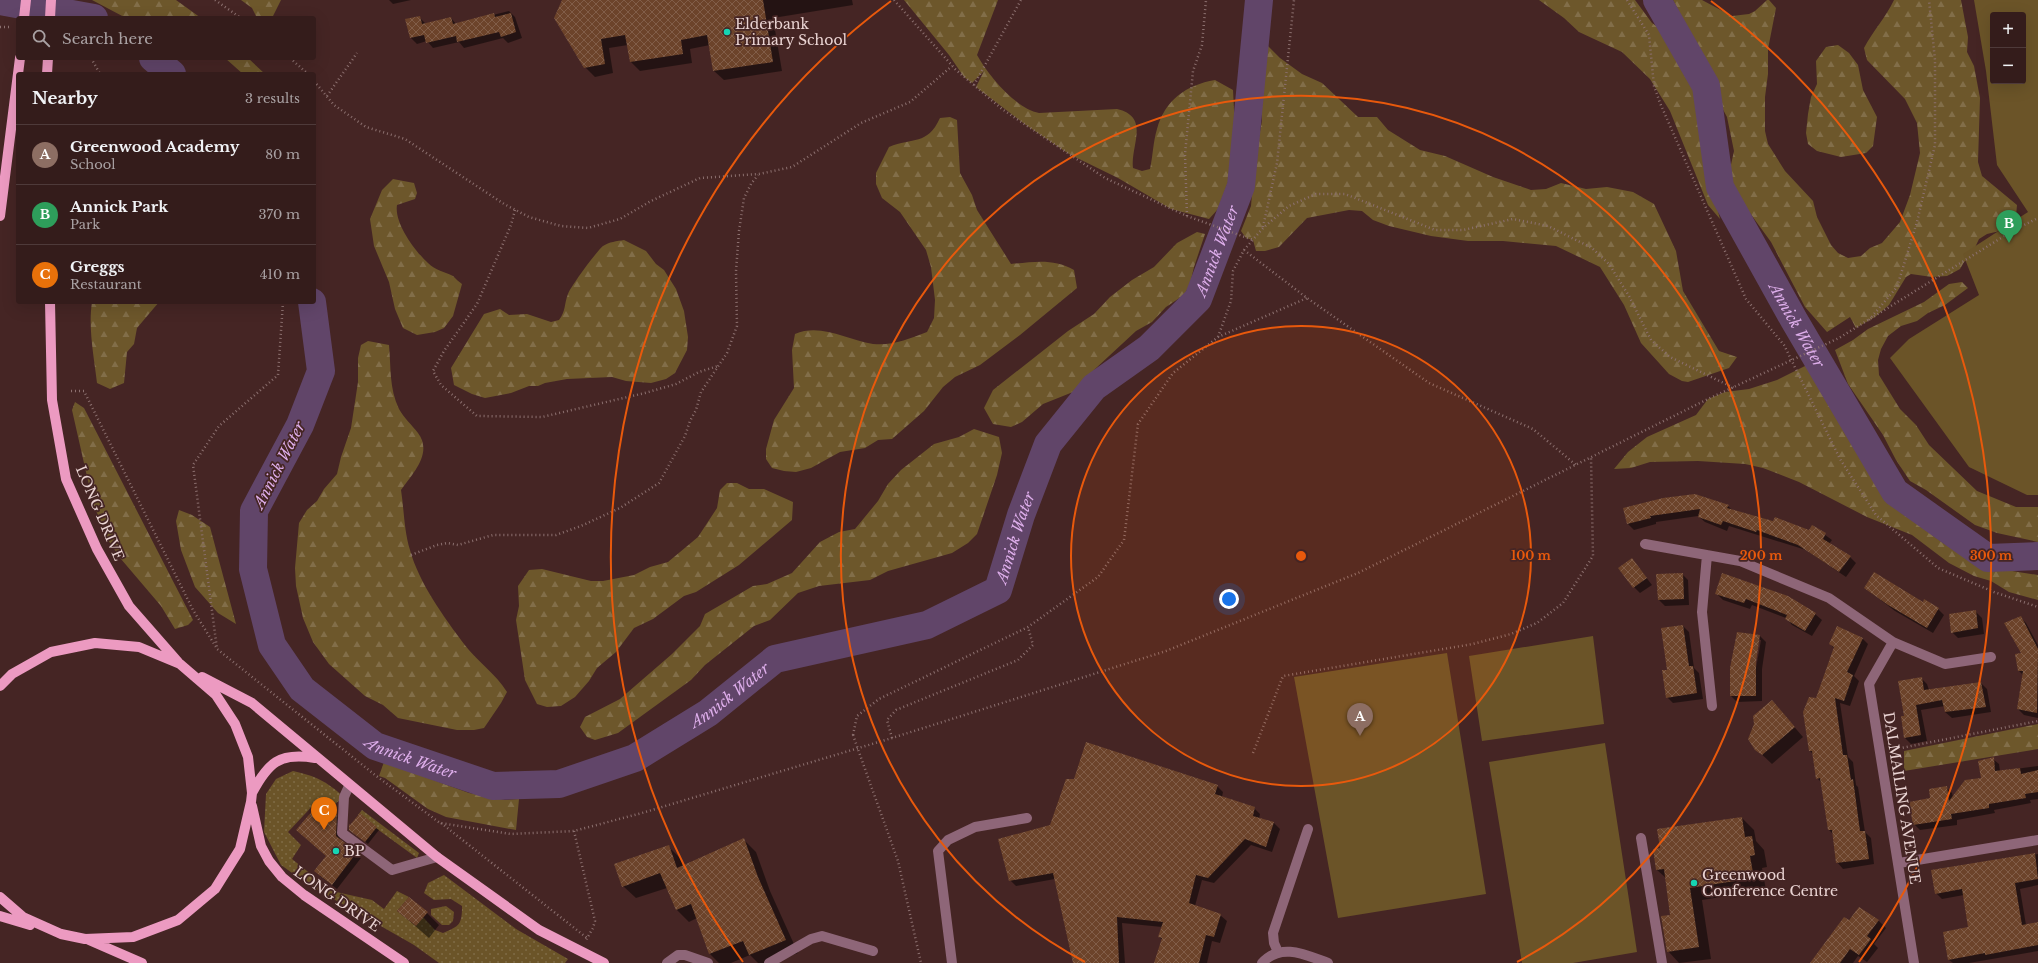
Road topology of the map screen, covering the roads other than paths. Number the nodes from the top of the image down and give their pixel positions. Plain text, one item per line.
1 (26, 0) edge
2 (51, 0) edge
3 (24, 16) edge
4 (50, 16) edge
5 (20, 60) edge
6 (48, 60) edge
7 (18, 72) edge
8 (47, 72) edge
9 (16, 88) edge
10 (0, 216) edge
11 (50, 304) edge
12 (1645, 544) dead end
13 (1708, 555) junction
14 (1893, 642) junction
15 (1991, 657) dead end
16 (180, 664) junction
17 (190, 671) junction
18 (0, 686) edge
19 (1712, 706) dead end
20 (315, 758) junction
21 (350, 786) junction
22 (251, 798) junction
23 (1027, 818) dead end
24 (1308, 829) dead end
25 (1641, 838) dead end
26 (2038, 840) edge
27 (437, 857) junction
28 (1899, 863) junction
29 (0, 897) edge
30 (0, 916) edge
31 (61, 934) junction
32 (85, 939) junction
33 (874, 951) dead end
34 (1278, 952) junction
35 (598, 962) edge
36 (142, 963) edge
37 (404, 963) edge
38 (667, 963) edge
39 (708, 963) edge
40 (769, 963) edge
41 (952, 963) edge
42 (1262, 963) edge
43 (1328, 963) edge
44 (1662, 963) edge
45 (1914, 963) edge

1 - 3 main road
2 - 4 main road
5 - 7 main road
6 - 8 main road
9 - 10 main road
11 - 16 main road, LONG DRIVE
12 - 13 street
13 - 14 street
13 - 19 street
14 - 15 street
14 - 28 street, DALMAILING AVENUE
16 - 17 main road
16 - 18 main road
17 - 20 main road
17 - 22 main road
20 - 21 main road
20 - 22 main road
21 - 27 main road
21 - 27 street
22 - 32 main road
22 - 37 main road, LONG DRIVE
23 - 41 street
24 - 34 street
25 - 44 street
26 - 28 street
27 - 35 main road
28 - 45 street, DALMAILING AVENUE
29 - 31 main road
30 - 31 main road
31 - 32 main road
32 - 36 main road
33 - 40 street
34 - 42 street
34 - 43 street
38 - 39 street

